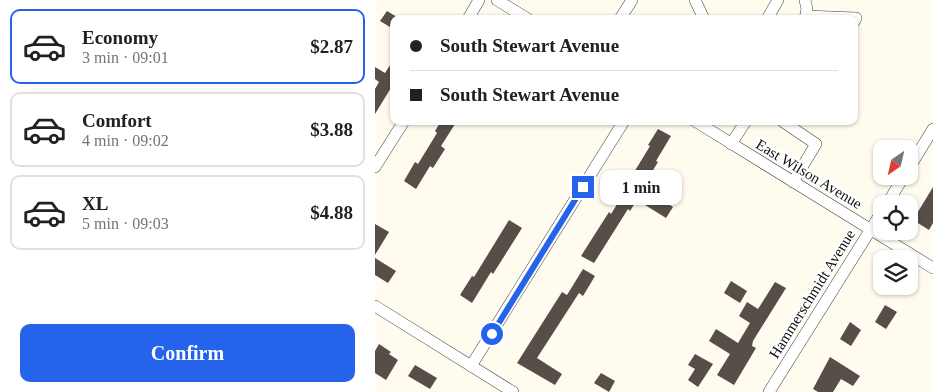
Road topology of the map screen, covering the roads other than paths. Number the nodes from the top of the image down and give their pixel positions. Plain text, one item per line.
1 (479, 0) edge
2 (497, 0) edge
3 (632, 0) edge
4 (695, 0) edge
5 (778, 0) edge
6 (805, 0) edge
7 (470, 15) edge
8 (521, 15) edge
9 (623, 15) edge
10 (701, 15) edge
11 (770, 15) edge
12 (806, 15) edge
13 (401, 125) edge
14 (622, 125) edge
15 (701, 125) edge
16 (743, 125) edge
17 (788, 125) edge
18 (933, 129) edge
19 (731, 144) junction
20 (918, 153) edge
21 (375, 167) edge
22 (793, 182) junction
23 (873, 226) edge
24 (871, 229) junction
25 (933, 268) edge
26 (375, 306) edge
27 (471, 366) junction
28 (513, 392) edge
29 (769, 392) edge

1 - 7 street
2 - 8 street
3 - 9 street
4 - 10 street
5 - 11 street
6 - 12 street
13 - 21 street
14 - 27 street
15 - 19 street, East Wilson Avenue
16 - 19 street
17 - 22 street
18 - 20 street
19 - 22 street, East Wilson Avenue
22 - 24 street, East Wilson Avenue
23 - 24 street, Hammerschmidt Avenue
24 - 25 street, East Wilson Avenue
24 - 29 street, Hammerschmidt Avenue
26 - 27 street
27 - 28 street

